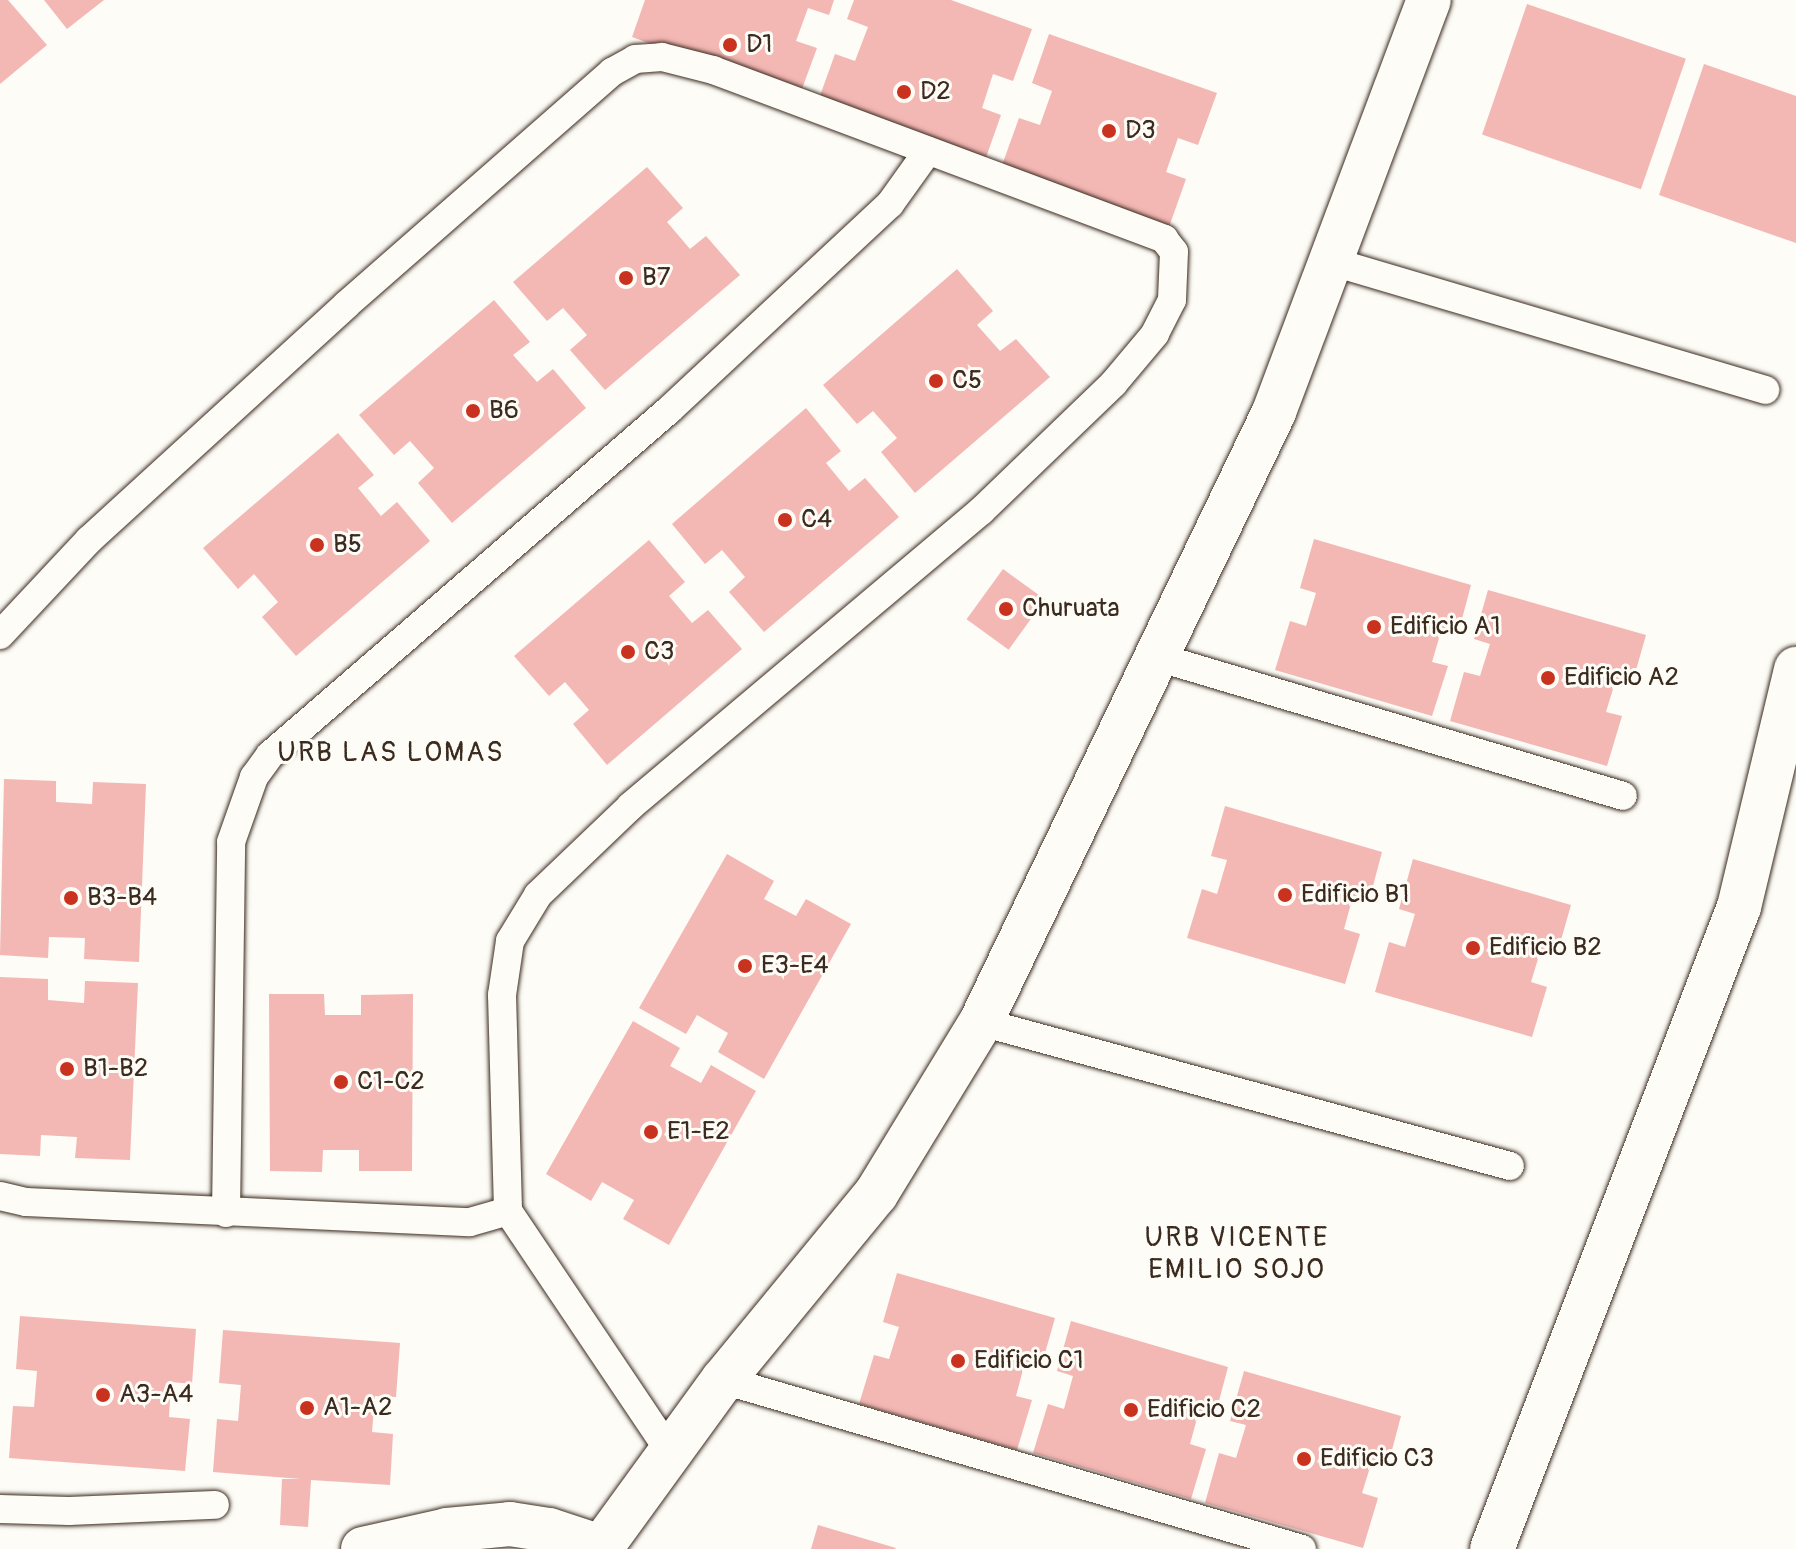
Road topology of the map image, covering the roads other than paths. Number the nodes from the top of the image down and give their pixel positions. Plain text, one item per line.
1 (1429, 0) edge
2 (928, 151) junction
3 (1330, 261) junction
4 (1765, 390) dead end
5 (0, 635) edge
6 (1157, 657) junction
7 (1796, 669) edge
8 (1623, 796) dead end
9 (981, 1022) junction
10 (1510, 1166) dead end
11 (0, 1196) edge
12 (508, 1211) junction
13 (226, 1213) junction
14 (723, 1380) junction
15 (671, 1454) junction
16 (215, 1505) dead end
17 (0, 1509) edge
18 (600, 1548) edge
19 (363, 1549) edge
20 (1302, 1549) edge
21 (1492, 1549) edge

1 - 3 street
2 - 5 lane
2 - 12 lane
2 - 13 lane
3 - 4 lane
3 - 6 street
6 - 8 lane
6 - 9 street
7 - 21 street
9 - 10 lane
9 - 14 street
11 - 13 lane
12 - 13 lane
12 - 15 lane
14 - 15 street
14 - 20 lane
15 - 18 street
16 - 17 lane
18 - 19 street

